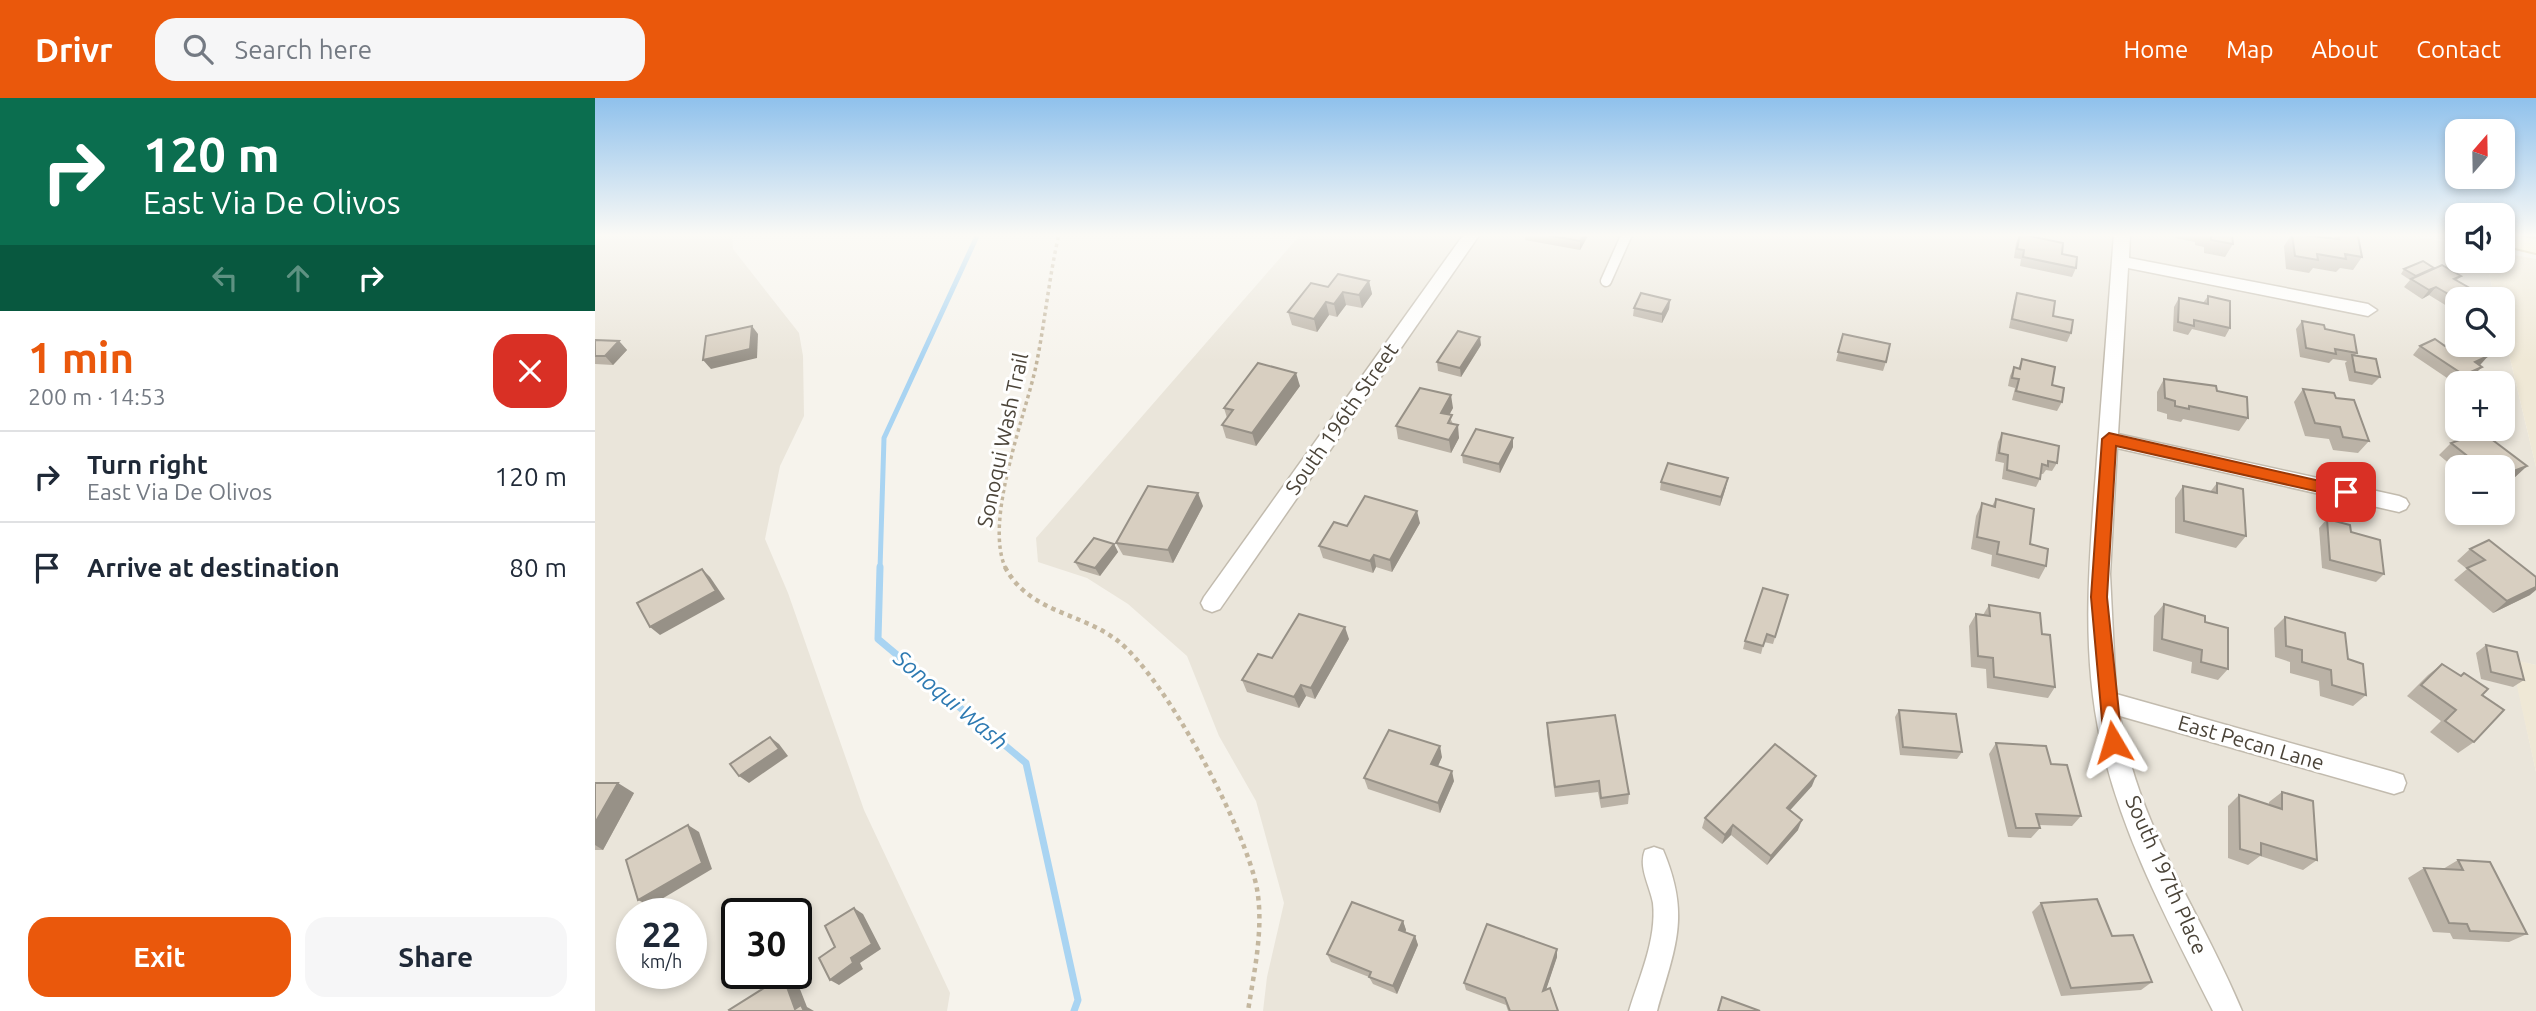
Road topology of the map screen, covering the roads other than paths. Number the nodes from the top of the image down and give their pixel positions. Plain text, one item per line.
1 (1442, 277) edge
2 (1608, 277) edge
3 (2119, 277) edge
4 (2199, 277) edge
5 (1606, 281) dead end
6 (2368, 310) dead end
7 (2109, 439) junction
8 (2399, 504) dead end
9 (1212, 603) dead end
10 (2108, 702) junction
11 (2394, 783) dead end
12 (1654, 859) dead end
13 (1643, 1011) edge
14 (2228, 1011) edge

1 - 9 street, South 196th Street
2 - 5 lane
3 - 7 street, South 197th Place
4 - 6 street
7 - 8 street
7 - 10 street, South 197th Place
10 - 11 street, East Pecan Lane
10 - 14 street, South 197th Place
12 - 13 street

